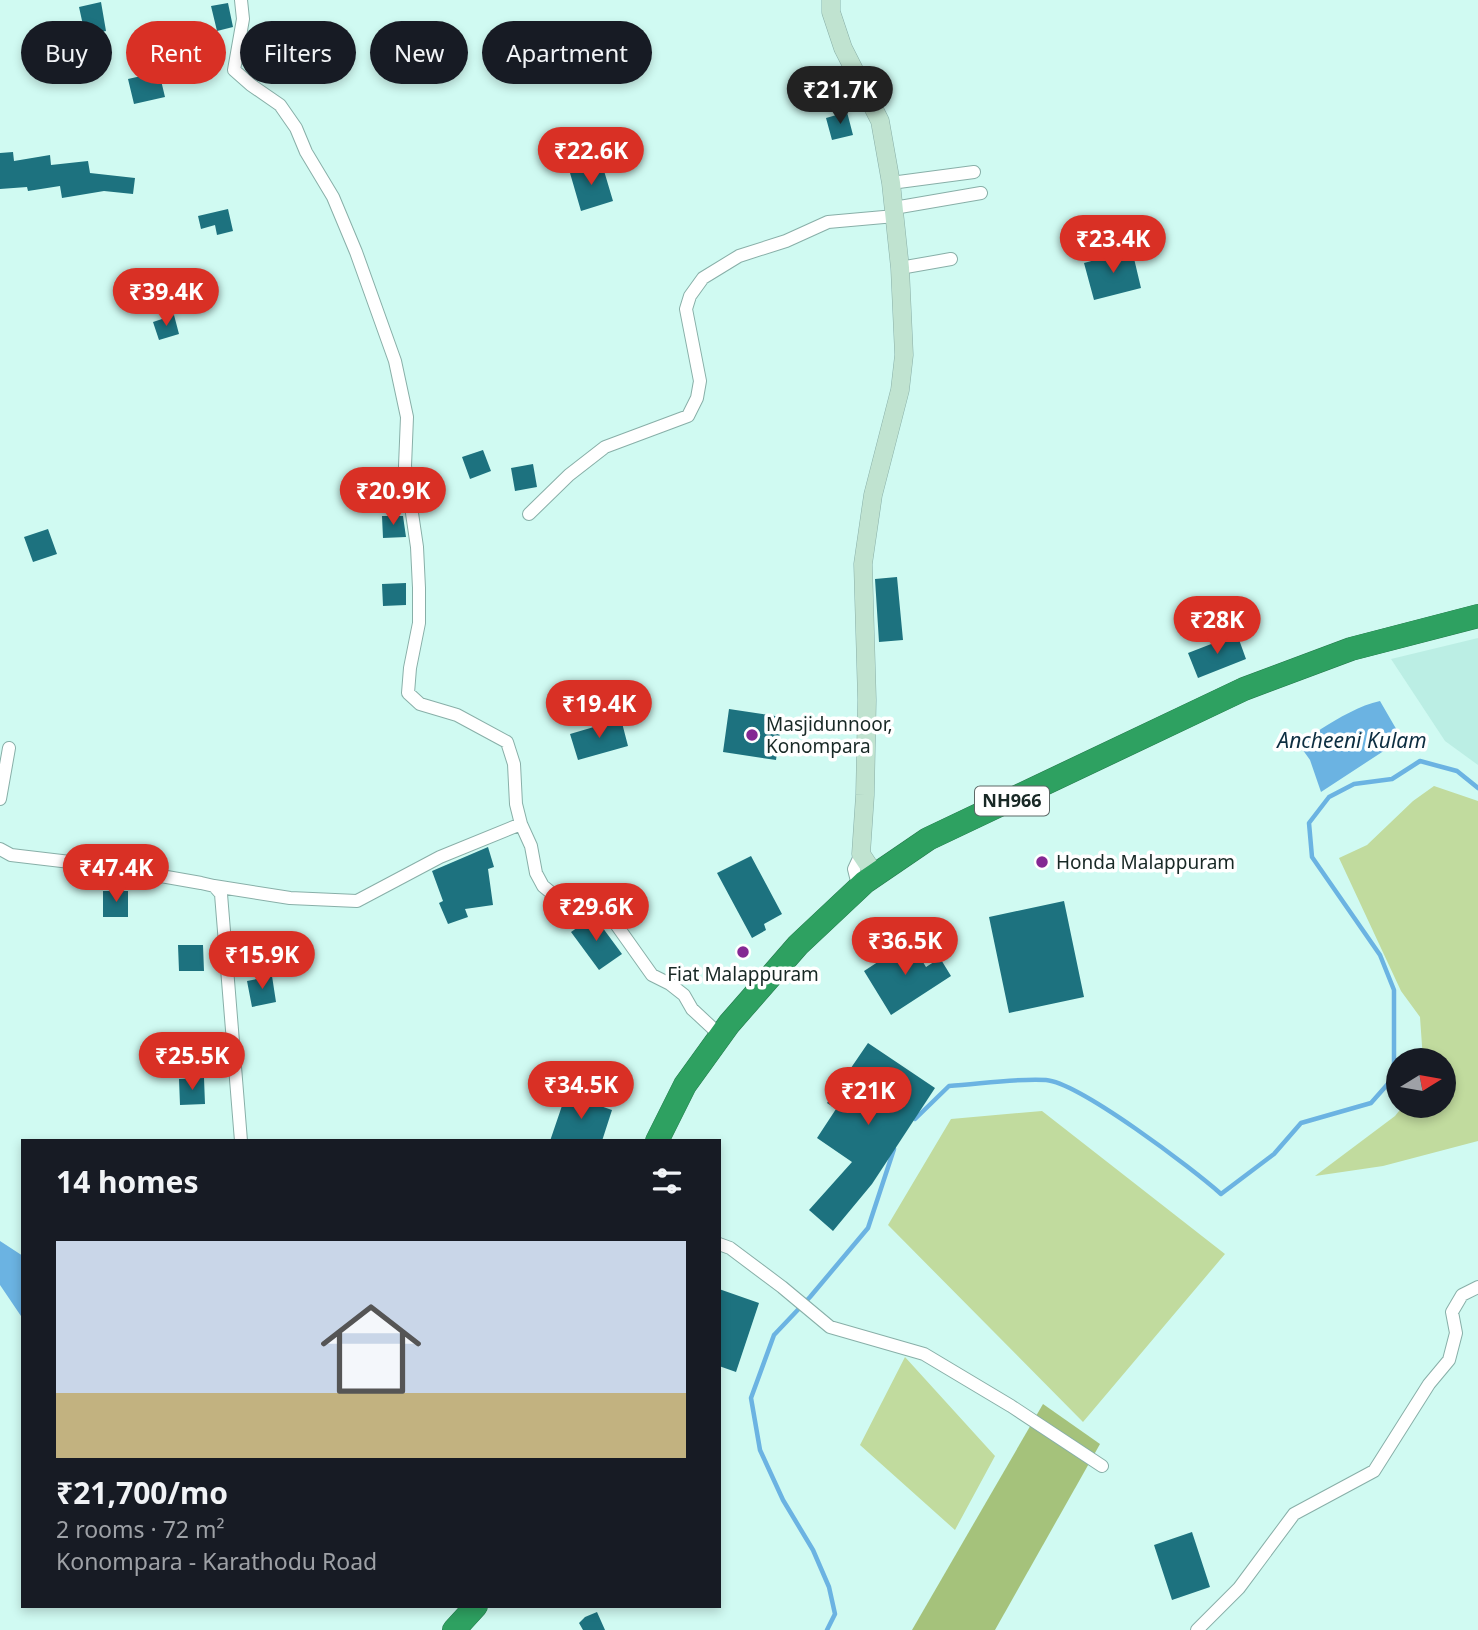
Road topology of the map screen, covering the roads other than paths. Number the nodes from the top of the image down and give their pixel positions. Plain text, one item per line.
1 (241, 0) edge
2 (831, 0) edge
3 (974, 172) dead end
4 (891, 183) junction
5 (981, 193) dead end
6 (894, 212) junction
7 (951, 259) dead end
8 (900, 268) junction
9 (529, 514) dead end
10 (1478, 616) edge
11 (9, 748) dead end
12 (0, 799) edge
13 (521, 824) junction
14 (0, 849) edge
15 (867, 882) junction
16 (214, 886) junction
17 (720, 1035) junction
18 (241, 1139) edge
19 (658, 1139) edge
20 (721, 1245) edge
21 (1478, 1287) edge
22 (1102, 1466) dead end
23 (473, 1608) edge
24 (454, 1630) edge
25 (1197, 1630) edge

1 - 13 street
2 - 4 main road
3 - 4 street
4 - 6 main road
5 - 6 street
6 - 8 main road
6 - 9 street
7 - 8 street
8 - 15 main road
10 - 15 highway, NH966
11 - 12 street
13 - 16 street
13 - 17 street
14 - 16 street
15 - 17 highway, NH966
16 - 18 street
17 - 19 highway, NH966
20 - 22 street
21 - 25 street
23 - 24 highway

